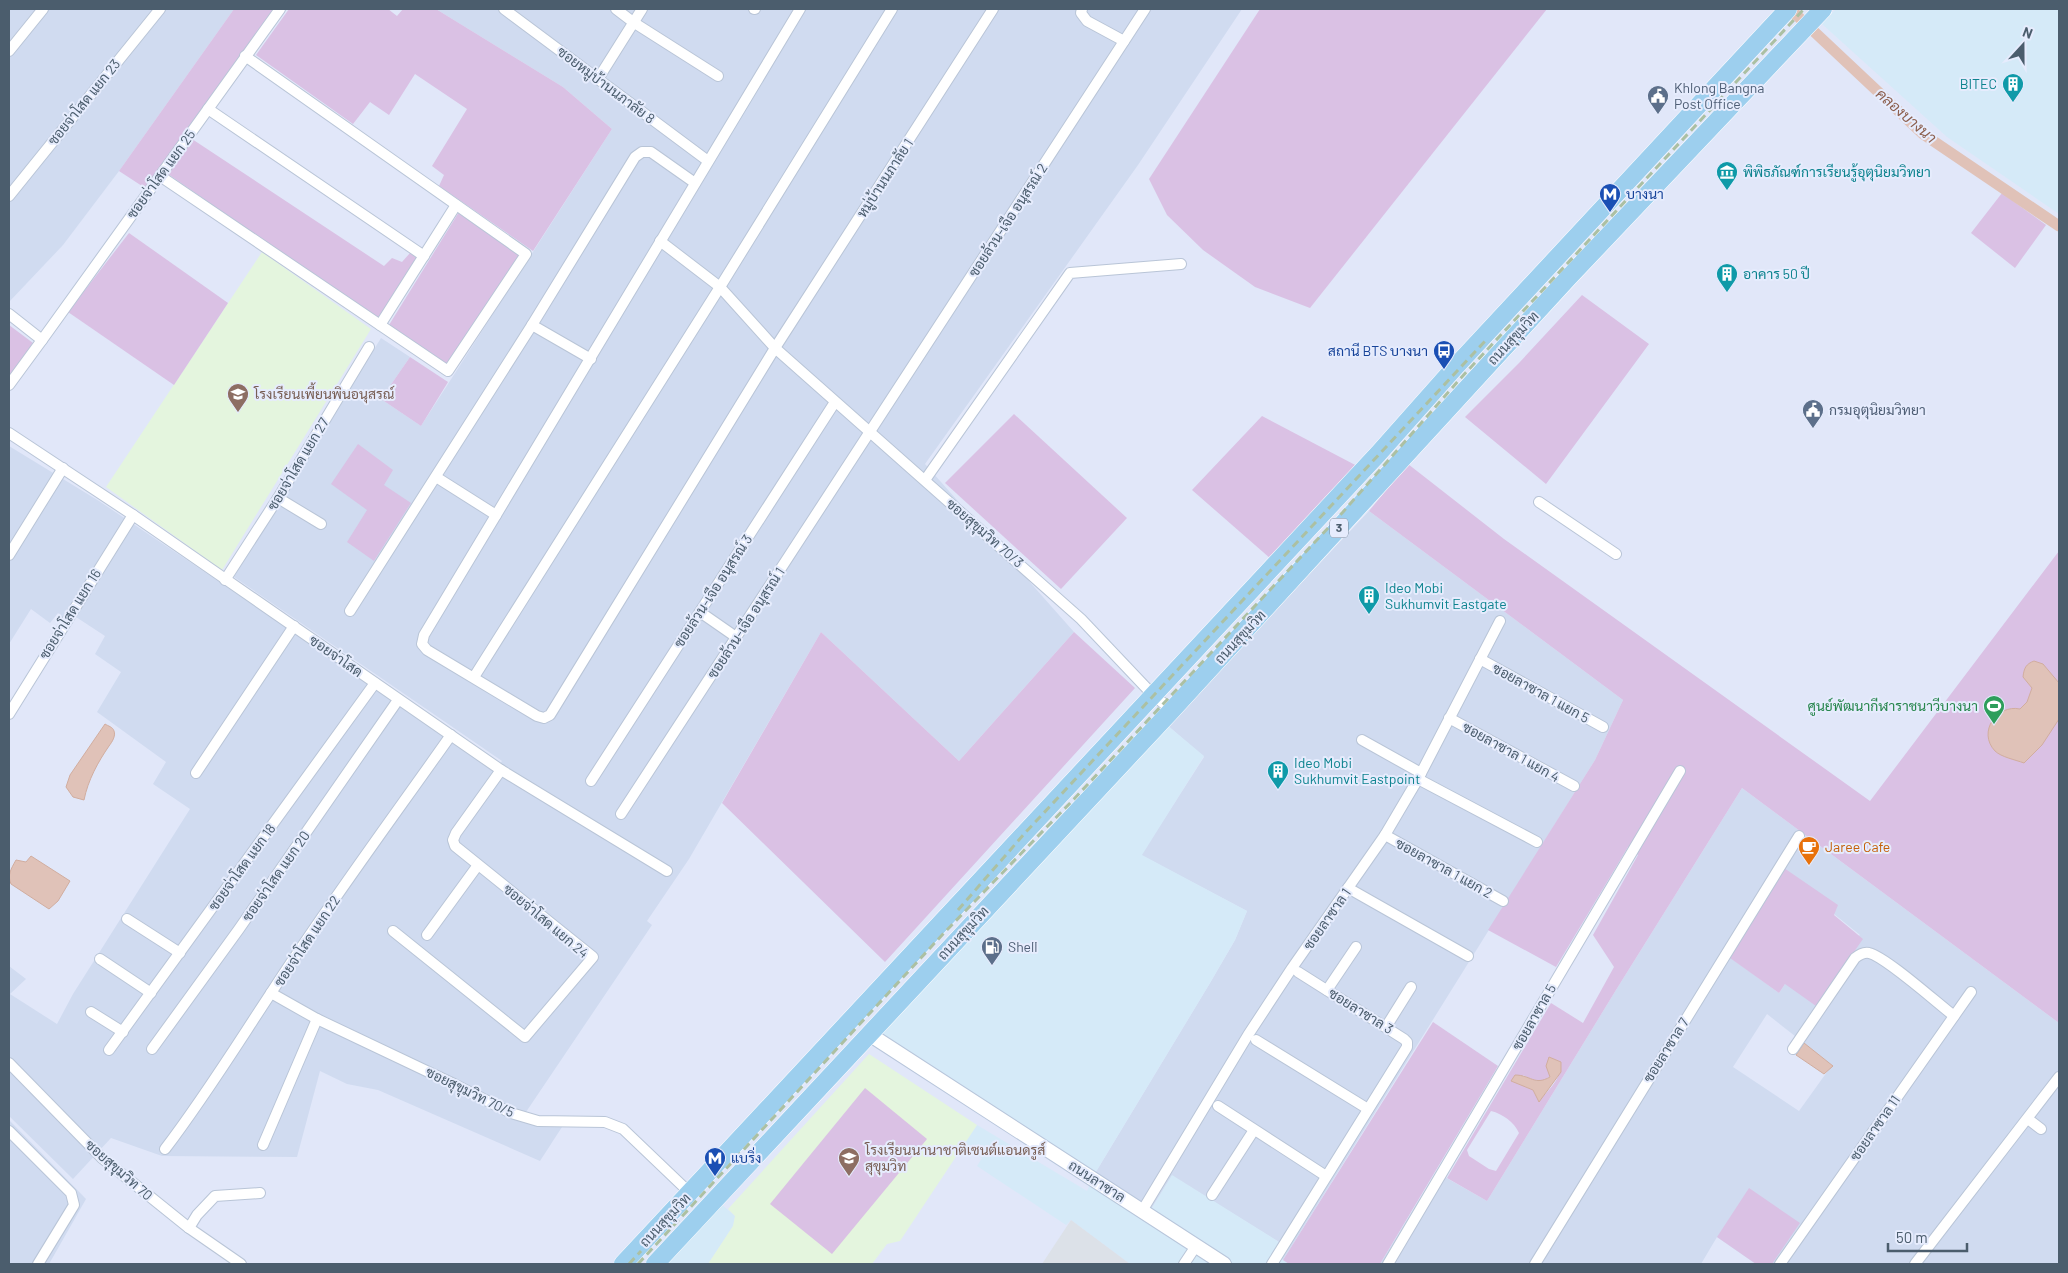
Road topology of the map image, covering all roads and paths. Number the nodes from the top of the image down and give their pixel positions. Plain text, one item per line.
1 (43, 9) edge
2 (160, 9) edge
3 (280, 9) edge
4 (504, 9) edge
5 (616, 9) edge
6 (642, 9) edge
7 (800, 9) edge
8 (892, 9) edge
9 (993, 9) edge
10 (1082, 9) edge
11 (1145, 9) edge
12 (1788, 9) edge
13 (1823, 9) edge
14 (633, 22) junction
15 (1124, 41) junction
16 (9, 51) edge
17 (246, 56) junction
18 (718, 76) dead end
19 (598, 78) junction
20 (208, 109) junction
21 (708, 161) junction
22 (160, 176) junction
23 (695, 183) junction
24 (9, 196) edge
25 (456, 205) junction
26 (660, 241) junction
27 (424, 256) junction
28 (1180, 264) dead end
29 (720, 287) junction
30 (9, 314) edge
31 (380, 325) junction
32 (532, 325) junction
33 (42, 340) junction
34 (369, 347) dead end
35 (776, 348) junction
36 (590, 359) junction
37 (9, 385) edge
38 (836, 402) junction
39 (870, 432) junction
40 (9, 433) edge
41 (63, 468) junction
42 (436, 477) junction
43 (925, 480) junction
44 (278, 498) junction
45 (1539, 502) dead end
46 (496, 515) junction
47 (133, 516) junction
48 (321, 524) dead end
49 (1616, 554) dead end
50 (9, 555) edge
51 (225, 580) junction
52 (350, 611) dead end
53 (700, 612) junction
54 (1500, 620) dead end
55 (294, 626) junction
56 (736, 637) junction
57 (1480, 659) junction
58 (474, 678) junction
59 (374, 683) junction
60 (1153, 695) junction
61 (398, 700) junction
62 (1172, 710) junction
63 (9, 714) edge
64 (1448, 718) junction
65 (1603, 727) dead end
66 (451, 735) junction
67 (1362, 740) dead end
68 (501, 770) junction
69 (1680, 771) dead end
70 (196, 773) dead end
71 (1419, 776) junction
72 (591, 781) dead end
73 (1574, 786) dead end
74 (622, 814) dead end
75 (1385, 835) junction
76 (1799, 836) dead end
77 (1537, 842) dead end
78 (478, 864) junction
79 (668, 871) dead end
80 (1348, 888) junction
81 (1503, 901) dead end
82 (127, 919) dead end
83 (393, 931) dead end
84 (427, 935) dead end
85 (1356, 946) dead end
86 (180, 954) junction
87 (1468, 956) dead end
88 (100, 959) dead end
89 (1298, 972) dead end
90 (1411, 988) dead end
91 (1327, 990) junction
92 (1971, 992) dead end
93 (151, 993) junction
94 (271, 993) junction
95 (91, 1012) dead end
96 (1954, 1016) junction
97 (317, 1019) junction
98 (850, 1021) junction
99 (1386, 1027) junction
100 (123, 1032) junction
101 (869, 1034) junction
102 (1256, 1040) dead end
103 (152, 1049) dead end
104 (1794, 1049) dead end
105 (109, 1050) dead end
106 (9, 1063) edge
107 (2059, 1078) edge
108 (1218, 1106) dead end
109 (1368, 1109) junction
110 (2028, 1118) junction
111 (2041, 1129) dead end
112 (1254, 1130) junction
113 (9, 1131) edge
114 (263, 1144) dead end
115 (166, 1150) dead end
116 (1326, 1176) junction
117 (260, 1193) dead end
118 (690, 1193) junction
119 (1212, 1194) dead end
120 (1142, 1211) junction
121 (189, 1228) junction
122 (1196, 1246) junction
123 (38, 1264) edge
124 (241, 1264) edge
125 (623, 1264) edge
126 (655, 1264) edge
127 (1184, 1264) edge
128 (1224, 1264) edge
129 (1272, 1264) edge
130 (1388, 1264) edge
131 (1534, 1264) edge
132 (1780, 1264) edge
133 (1915, 1264) edge

1 - 16 street
2 - 24 street, ซอยจ่าโสด แยก 23
3 - 17 street, ซอยจ่าโสด แยก 25
4 - 19 street, ซอยหมู่บ้านนภาลัย 8
5 - 14 street
6 - 14 street
7 - 21 street
8 - 29 street
9 - 35 street, หมู่บ้านนภาลัย 1
10 - 15 street
11 - 15 street, ซอยล้วน-เจือ อนุสรณ์ 2
12 - 60 highway, ถนนสุขุมวิท / 3
13 - 62 highway, ถนนสุขุมวิท / 3
14 - 18 street
14 - 19 street
15 - 39 street, ซอยล้วน-เจือ อนุสรณ์ 2
17 - 20 street, ซอยจ่าโสด แยก 25
17 - 25 street
19 - 21 street, ซอยหมู่บ้านนภาลัย 8
20 - 22 street, ซอยจ่าโสด แยก 25
20 - 27 street
21 - 23 street
22 - 31 street
22 - 33 street, ซอยจ่าโสด แยก 25
23 - 26 street
23 - 32 street
25 - 27 street
25 - 31 street
26 - 29 street, ซอยสุขุมวิท 70/3
26 - 36 street
27 - 31 street
28 - 43 street
29 - 35 street, ซอยสุขุมวิท 70/3
29 - 58 street
30 - 33 street
32 - 36 street
32 - 42 street
33 - 37 street
34 - 44 street, ซอยจ่าโสด แยก 27
35 - 38 street, ซอยสุขุมวิท 70/3
35 - 58 street, หมู่บ้านนภาลัย 1
36 - 46 street
38 - 39 street, ซอยสุขุมวิท 70/3
38 - 53 street, ซอยล้วน-เจือ อนุสรณ์ 3
39 - 43 street, ซอยสุขุมวิท 70/3
39 - 56 street, ซอยล้วน-เจือ อนุสรณ์ 1
40 - 41 street, ซอยจ่าโสด
41 - 47 street, ซอยจ่าโสด
41 - 50 street
42 - 46 street
42 - 52 street
43 - 60 street, ซอยสุขุมวิท 70/3
44 - 48 street
44 - 51 street, ซอยจ่าโสด แยก 27
45 - 49 street
46 - 58 street
47 - 51 street, ซอยจ่าโสด
47 - 63 street, ซอยจ่าโสด แยก 16
51 - 55 street, ซอยจ่าโสด
53 - 56 street
53 - 72 street, ซอยล้วน-เจือ อนุสรณ์ 3
54 - 57 street, ซอยลาซาล 1
55 - 59 street, ซอยจ่าโสด
55 - 70 street
56 - 74 street, ซอยล้วน-เจือ อนุสรณ์ 1
57 - 64 street, ซอยลาซาล 1
57 - 65 street, ซอยลาซาล 1 แยก 5
59 - 61 street, ซอยจ่าโสด
59 - 86 street, ซอยจ่าโสด แยก 18
60 - 62 street, ซอยสุขุมวิท 70/3
60 - 98 highway, ถนนสุขุมวิท / 3
61 - 66 street, ซอยจ่าโสด
61 - 103 street, ซอยจ่าโสด แยก 20
62 - 101 highway, ถนนสุขุมวิท / 3
64 - 71 street, ซอยลาซาล 1
64 - 73 street, ซอยลาซาล 1 แยก 4
66 - 68 street, ซอยจ่าโสด
66 - 94 street, ซอยจ่าโสด แยก 22
67 - 71 street
68 - 78 street, ซอยจ่าโสด แยก 24
68 - 79 street, ซอยจ่าโสด
69 - 130 street, ซอยลาซาล 5
71 - 75 street, ซอยลาซาล 1
71 - 77 street
75 - 80 street, ซอยลาซาล 1
75 - 81 street, ซอยลาซาล 1 แยก 2
76 - 131 street, ซอยลาซาล 7
78 - 83 street, ซอยจ่าโสด แยก 24
78 - 84 street
80 - 87 street
80 - 120 street, ซอยลาซาล 1
82 - 86 street
85 - 91 street
86 - 93 street, ซอยจ่าโสด แยก 18
88 - 93 street
89 - 91 street, ซอยลาซาล 3
90 - 99 street
91 - 99 street, ซอยลาซาล 3
92 - 96 street, ซอยลาซาล 11
93 - 100 street, ซอยจ่าโสด แยก 18
94 - 97 street, ซอยสุขุมวิท 70/5
94 - 115 street, ซอยจ่าโสด แยก 22
95 - 100 street
96 - 104 street
96 - 132 street, ซอยลาซาล 11
97 - 114 street
97 - 118 street, ซอยสุขุมวิท 70/5
98 - 101 highway
98 - 118 highway, ถนนสุขุมวิท / 3
99 - 109 street, ซอยลาซาล 3
100 - 105 street, ซอยจ่าโสด แยก 18
101 - 120 street, ถนนลาซาล
101 - 126 highway, ถนนสุขุมวิท / 3
102 - 109 street
106 - 121 street, ซอยสุขุมวิท 70
107 - 110 street
108 - 112 street
109 - 116 street, ซอยลาซาล 3
110 - 111 street
110 - 133 street
112 - 116 street
112 - 119 street
113 - 123 street
116 - 129 street, ซอยลาซาล 3
117 - 121 street
118 - 125 highway, ถนนสุขุมวิท / 3
120 - 122 street, ถนนลาซาล
121 - 124 street, ซอยสุขุมวิท 70
122 - 127 street
122 - 128 street, ถนนลาซาล

